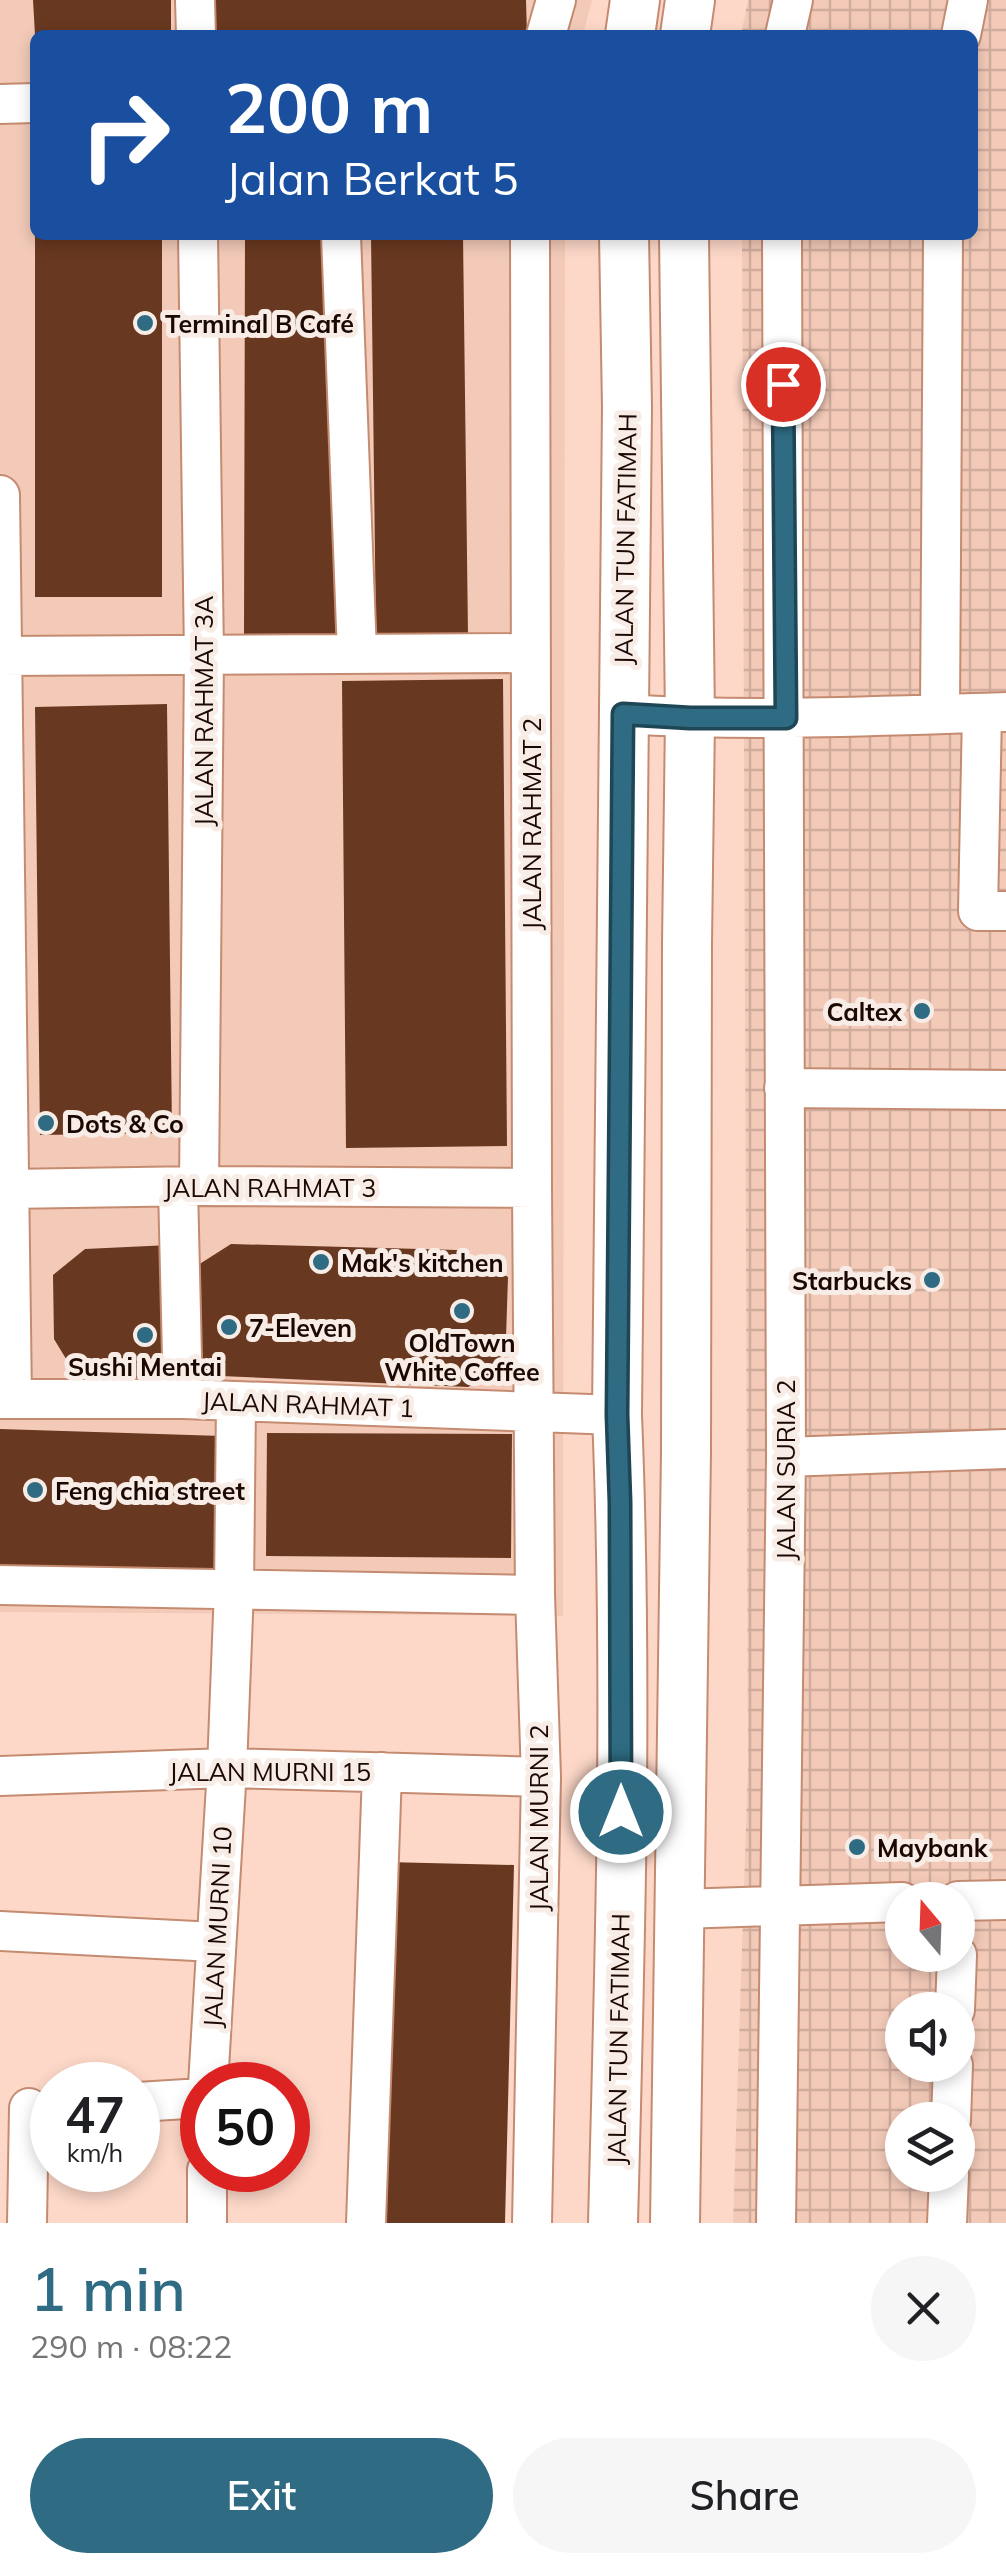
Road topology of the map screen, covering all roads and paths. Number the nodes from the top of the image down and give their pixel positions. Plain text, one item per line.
1 (195, 0) edge
2 (556, 0) edge
3 (634, 0) edge
4 (690, 0) edge
5 (793, 0) edge
6 (968, 0) edge
7 (196, 30) edge
8 (547, 30) edge
9 (631, 30) edge
10 (687, 30) edge
11 (786, 30) edge
12 (962, 30) edge
13 (30, 103) edge
14 (0, 104) edge
15 (198, 240) edge
16 (341, 240) edge
17 (530, 240) edge
18 (624, 240) edge
19 (684, 240) edge
20 (782, 240) edge
21 (942, 240) edge
22 (0, 495) edge
23 (358, 654) junction
24 (531, 654) junction
25 (1, 656) edge
26 (204, 656) junction
27 (994, 712) edge
28 (623, 714) junction
29 (940, 714) junction
30 (690, 718) junction
31 (786, 718) junction
32 (2, 833) edge
33 (1006, 911) edge
34 (784, 1088) junction
35 (1006, 1090) edge
36 (686, 1118) junction
37 (188, 1186) junction
38 (532, 1188) junction
39 (5, 1205) edge
40 (6, 1399) edge
41 (183, 1399) junction
42 (236, 1401) junction
43 (534, 1414) junction
44 (617, 1415) junction
45 (1006, 1449) edge
46 (786, 1457) junction
47 (0, 1584) edge
48 (234, 1590) junction
49 (535, 1595) junction
50 (227, 1768) junction
51 (382, 1772) junction
52 (0, 1776) edge
53 (540, 1777) junction
54 (975, 1900) edge
55 (1006, 1900) edge
56 (885, 1902) edge
57 (782, 1905) junction
58 (680, 1908) junction
59 (0, 1931) edge
60 (216, 1942) junction
61 (209, 2062) edge
62 (27, 2107) edge
63 (207, 2192) edge
64 (948, 2192) edge
65 (27, 2223) edge
66 (207, 2223) edge
67 (366, 2223) edge
68 (532, 2223) edge
69 (613, 2223) edge
70 (676, 2223) edge
71 (776, 2223) edge
72 (947, 2223) edge

1 - 7 street
2 - 8 street
3 - 9 main road
4 - 10 main road
5 - 11 street
6 - 12 street
13 - 14 street
15 - 26 street, JALAN RAHMAT 3A
16 - 23 street
17 - 24 street, JALAN RAHMAT 2
18 - 28 main road, JALAN TUN FATIMAH
19 - 30 main road
20 - 31 street, JALAN SURIA 2
21 - 29 street
22 - 25 street
23 - 24 street
23 - 26 street
24 - 38 street, JALAN RAHMAT 2
25 - 26 street
25 - 32 street
26 - 37 street, JALAN RAHMAT 3A
27 - 29 street
27 - 33 street
28 - 30 street
28 - 44 main road, JALAN TUN FATIMAH
29 - 31 street
30 - 31 street
30 - 36 main road
31 - 34 street, JALAN SURIA 2
32 - 39 street
34 - 35 street
34 - 46 street, JALAN SURIA 2
36 - 44 main road
36 - 58 main road
37 - 38 street, JALAN RAHMAT 3
37 - 39 street, JALAN RAHMAT 3
37 - 41 street, JALAN RAHMAT 3A
38 - 43 street, JALAN RAHMAT 2
39 - 40 street
40 - 41 street, JALAN RAHMAT 1
41 - 42 street, JALAN RAHMAT 1
42 - 43 street, JALAN RAHMAT 1
42 - 48 street, JALAN MURNI 10
43 - 44 street, JALAN RAHMAT 1
43 - 49 street, JALAN MURNI 2
44 - 69 main road, JALAN TUN FATIMAH
45 - 46 street
46 - 57 street, JALAN SURIA 2
47 - 48 street
48 - 49 street
48 - 50 street, JALAN MURNI 10
49 - 53 street, JALAN MURNI 2
50 - 51 street, JALAN MURNI 15
50 - 52 street, JALAN MURNI 15
50 - 60 street, JALAN MURNI 10
51 - 53 street, JALAN MURNI 15
51 - 67 street
53 - 68 street, JALAN MURNI 2
54 - 55 street
56 - 57 street
57 - 58 street
57 - 71 street, JALAN SURIA 2
58 - 70 main road
59 - 60 street
60 - 61 street, JALAN MURNI 10
62 - 65 street
63 - 66 street
64 - 72 street

